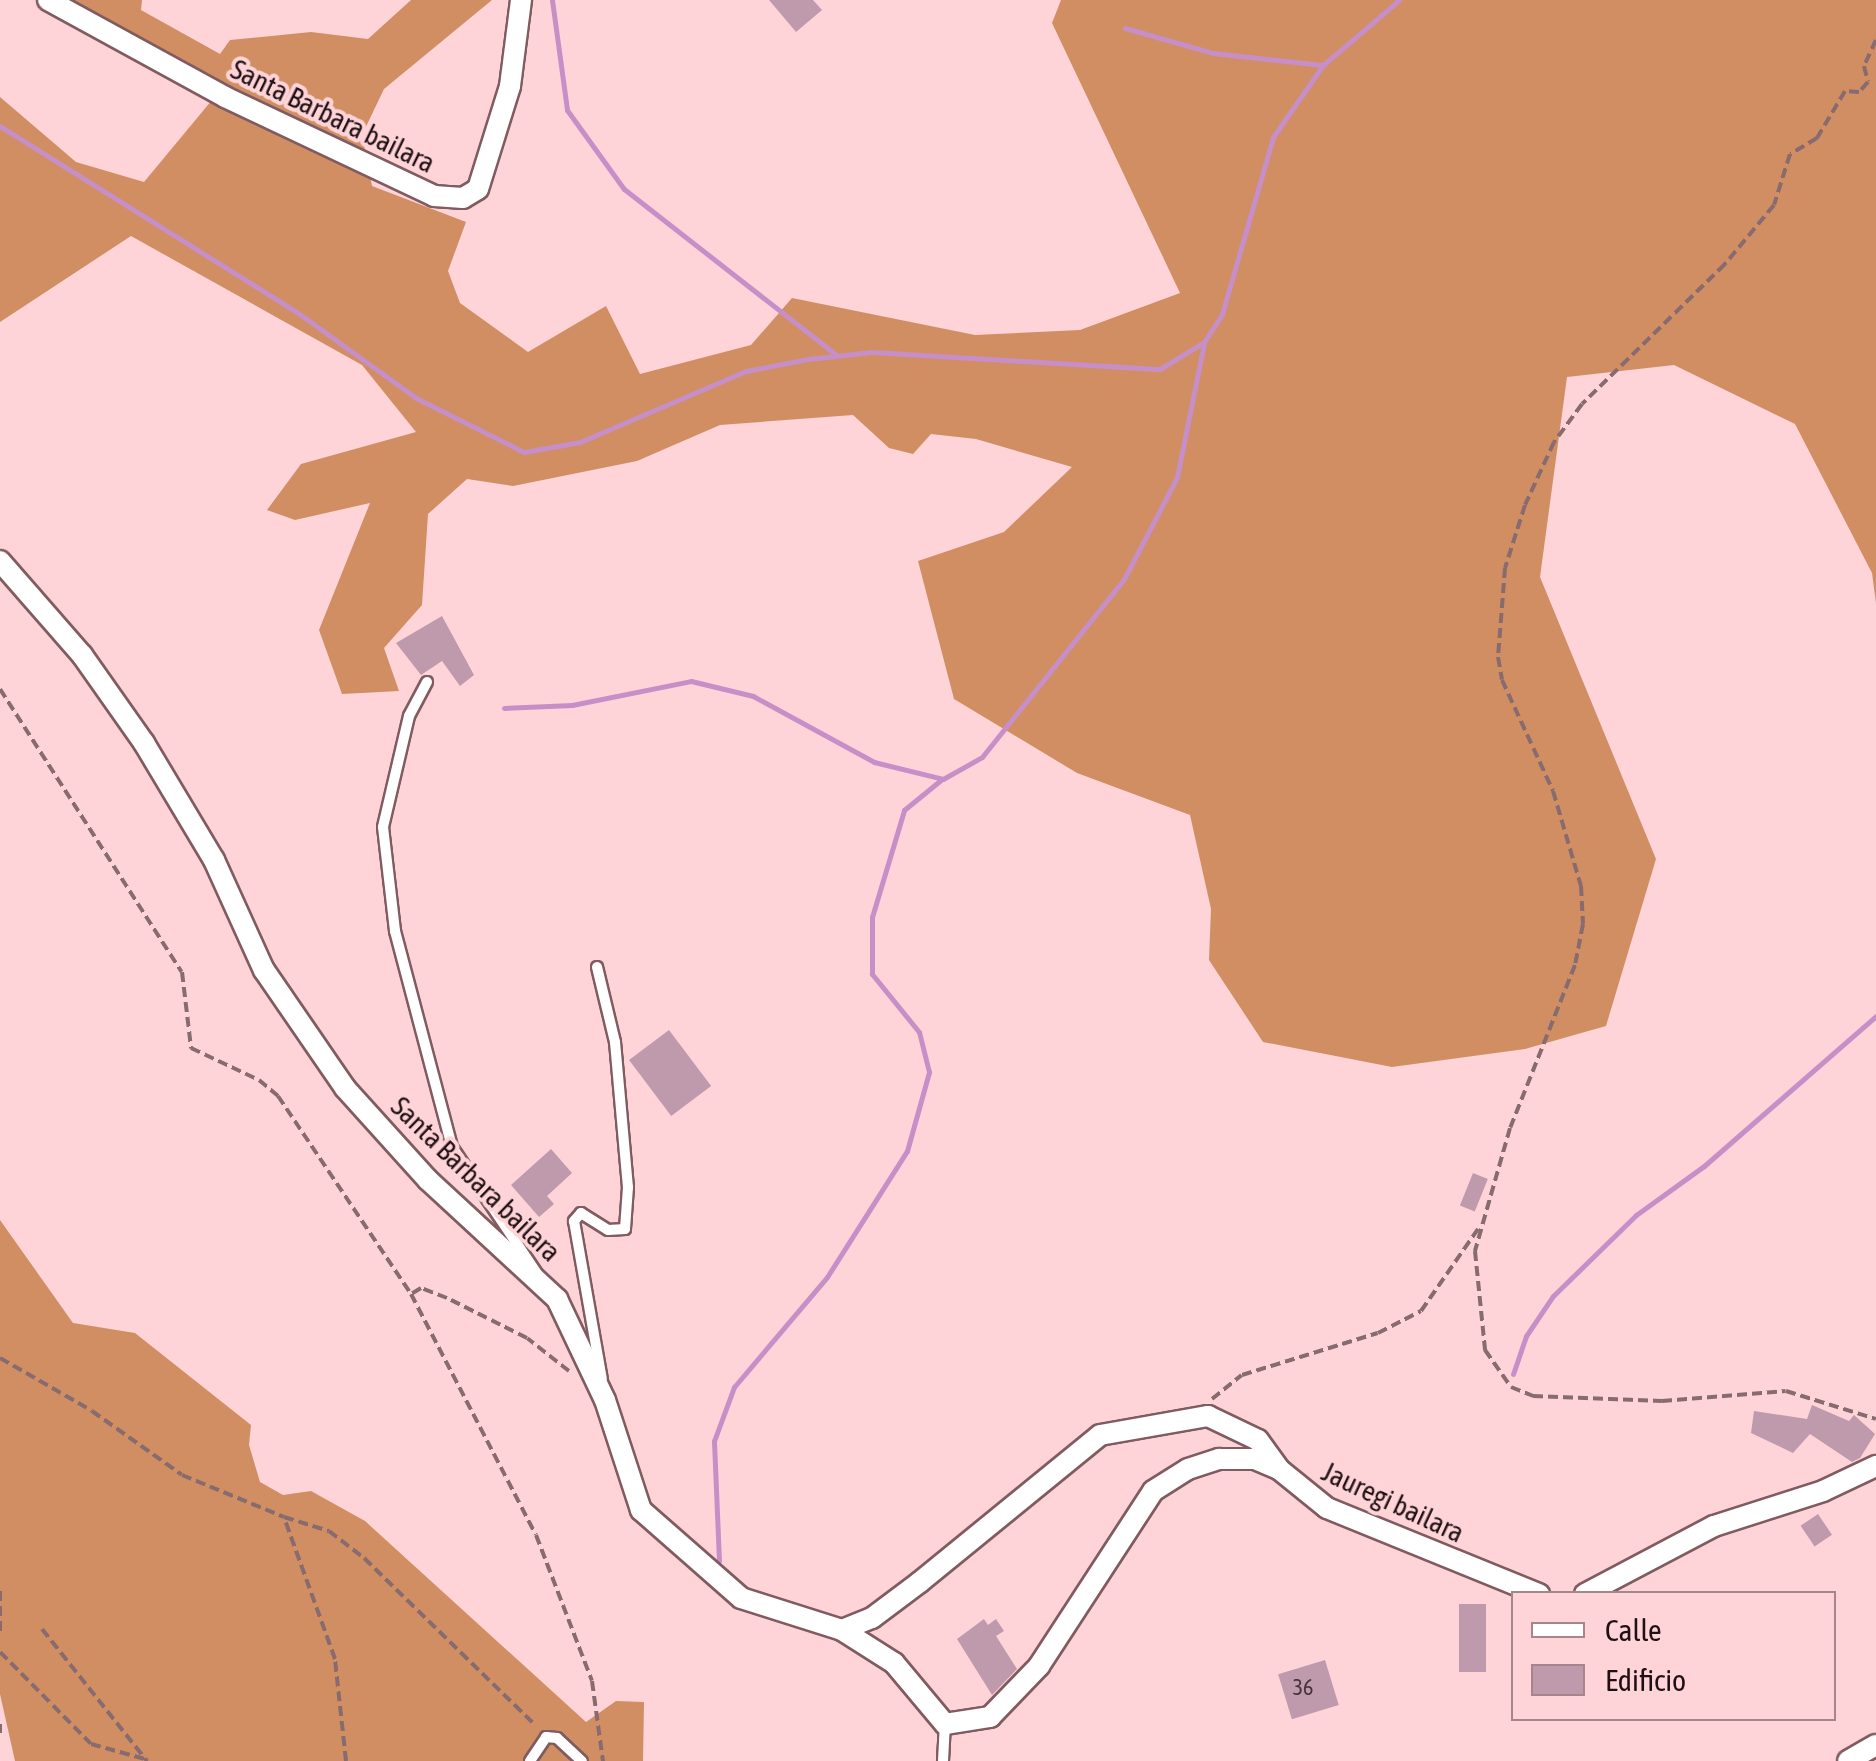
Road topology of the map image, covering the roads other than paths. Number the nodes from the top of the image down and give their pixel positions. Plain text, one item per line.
1 (48, 0) edge
2 (521, 0) edge
3 (0, 562) edge
4 (428, 682) dead end
5 (597, 967) dead end
6 (536, 1273) junction
7 (605, 1400) junction
8 (1876, 1466) edge
9 (1280, 1470) junction
10 (1532, 1591) edge
11 (1590, 1591) edge
12 (842, 1630) junction
13 (945, 1724) junction
14 (1876, 1745) edge
15 (530, 1761) edge
16 (582, 1761) edge
17 (943, 1761) edge
18 (1848, 1761) edge

1 - 2 street, Santa Barbara bailara
3 - 6 street, Santa Barbara bailara
4 - 6 lane
5 - 7 lane
6 - 7 street, Santa Barbara bailara
7 - 12 street, Santa Barbara bailara
8 - 11 street
9 - 10 street, Jauregi bailara
9 - 12 street, Jauregi bailara
9 - 13 street
12 - 13 street, Santa Barbara bailara
13 - 17 lane
14 - 18 street
15 - 16 lane

